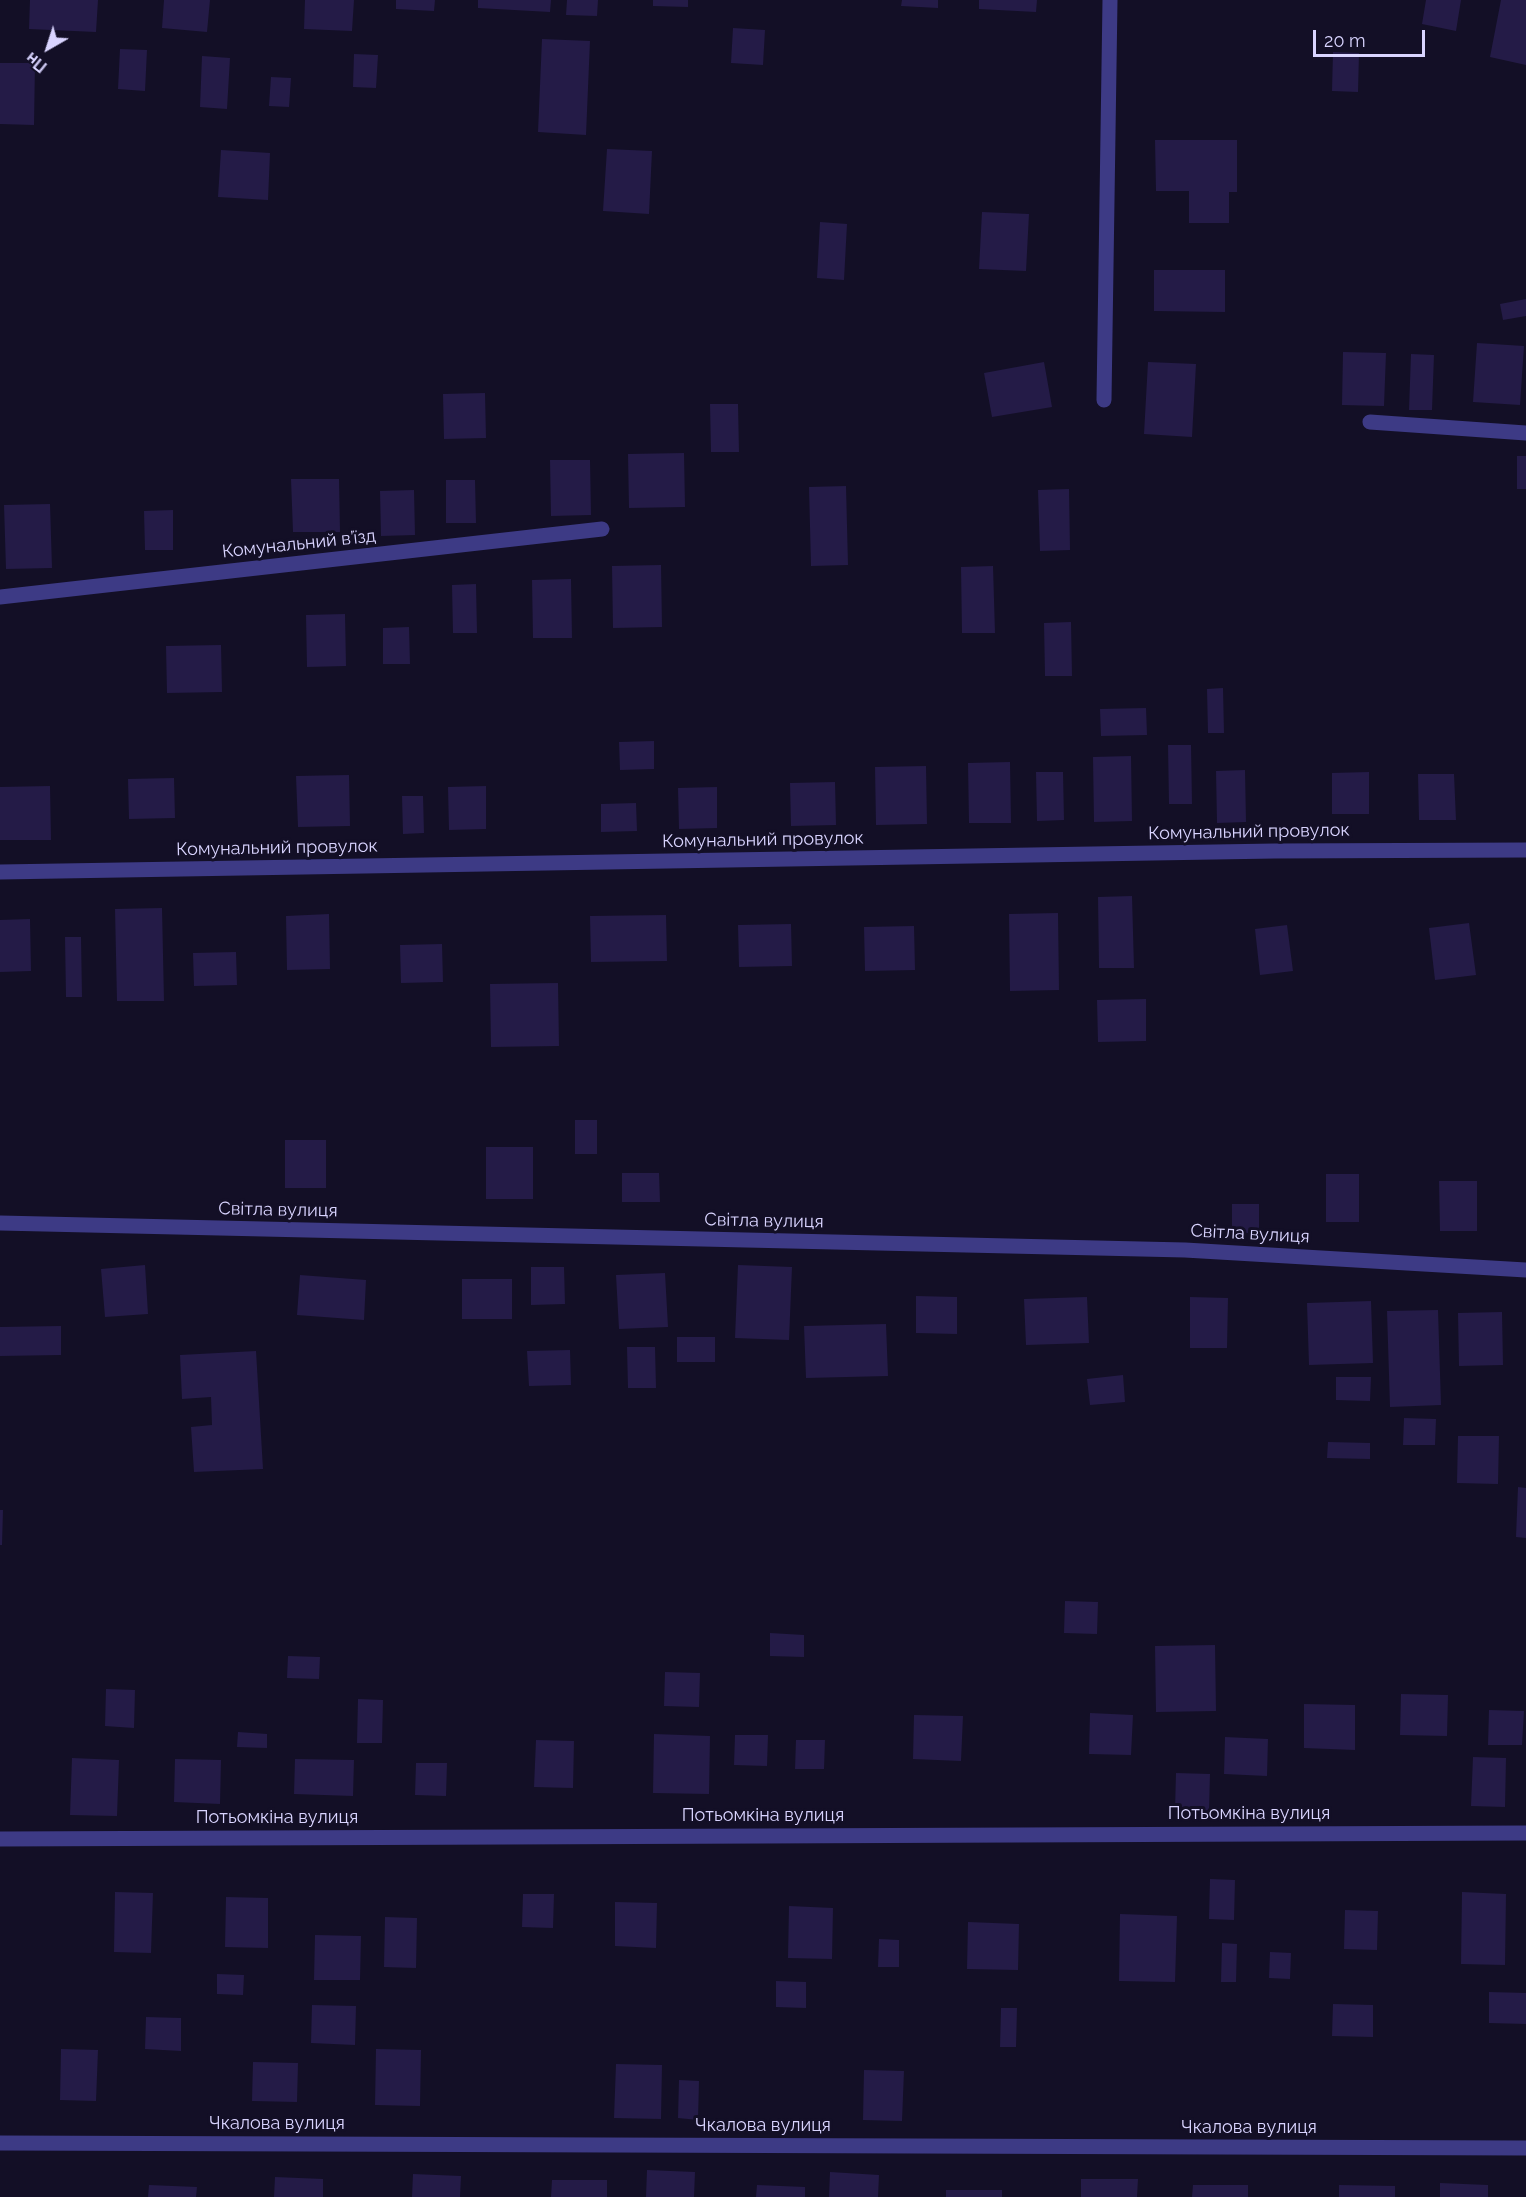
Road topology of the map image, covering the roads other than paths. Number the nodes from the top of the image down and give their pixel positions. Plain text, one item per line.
1 (1110, 0) edge
2 (1104, 400) dead end
3 (1370, 423) dead end
4 (1526, 433) edge
5 (602, 529) dead end
6 (0, 597) edge
7 (1526, 850) edge
8 (0, 872) edge
9 (0, 1223) edge
10 (1526, 1270) edge
11 (1526, 1833) edge
12 (0, 1839) edge
13 (0, 2143) edge
14 (1526, 2148) edge

1 - 2 street
3 - 4 street
5 - 6 street, Комунальний в’їзд
7 - 8 street, Комунальний провулок
9 - 10 street, Світла вулиця
11 - 12 street, Потьомкіна вулиця
13 - 14 street, Чкалова вулиця

